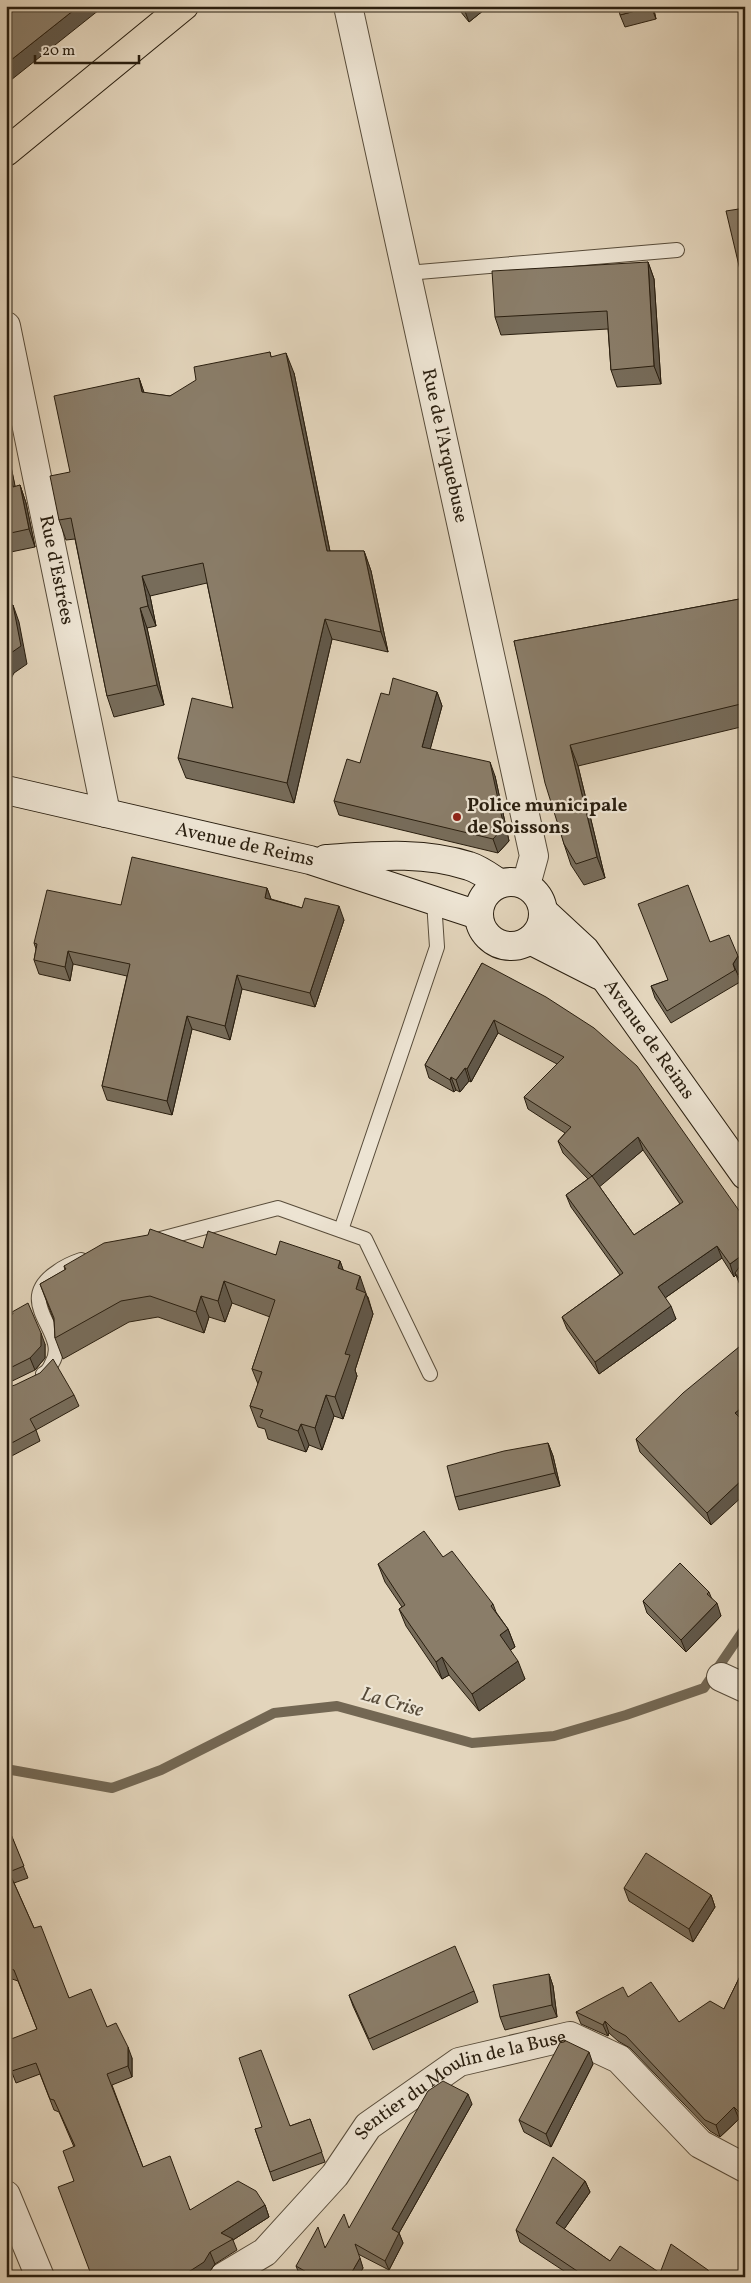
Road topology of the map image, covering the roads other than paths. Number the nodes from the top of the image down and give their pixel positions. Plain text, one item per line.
1 (184, 6) edge
2 (348, 6) edge
3 (6, 152) edge
4 (677, 250) dead end
5 (407, 273) junction
6 (6, 326) edge
7 (6, 790) edge
8 (106, 813) junction
9 (310, 860) junction
10 (499, 883) junction
11 (526, 885) junction
12 (434, 901) junction
13 (544, 912) junction
14 (478, 915) junction
15 (530, 940) junction
16 (601, 976) junction
17 (745, 1176) edge
18 (341, 1230) junction
19 (136, 1246) edge
20 (98, 1256) edge
21 (430, 1374) dead end
22 (30, 1380) edge
23 (745, 2168) edge
24 (6, 2195) edge
25 (40, 2277) edge
26 (223, 2277) edge

1 - 3 main road
2 - 5 street, Rue de l'Arquebuse
4 - 5 lane
5 - 11 street, Rue de l'Arquebuse
6 - 8 street, Rue d'Estrées
7 - 8 street, Avenue de Reims
8 - 9 street, Avenue de Reims
9 - 10 street
9 - 12 street, Avenue de Reims
10 - 11 street
10 - 14 street
11 - 13 street
12 - 14 street, Avenue de Reims
12 - 18 lane
13 - 15 street
13 - 16 street, Avenue de Reims
14 - 15 street
15 - 16 street
16 - 17 street, Avenue de Reims
18 - 19 lane
18 - 21 lane
20 - 22 lane
23 - 26 street, Sentier du Moulin de la Buse
24 - 25 street

